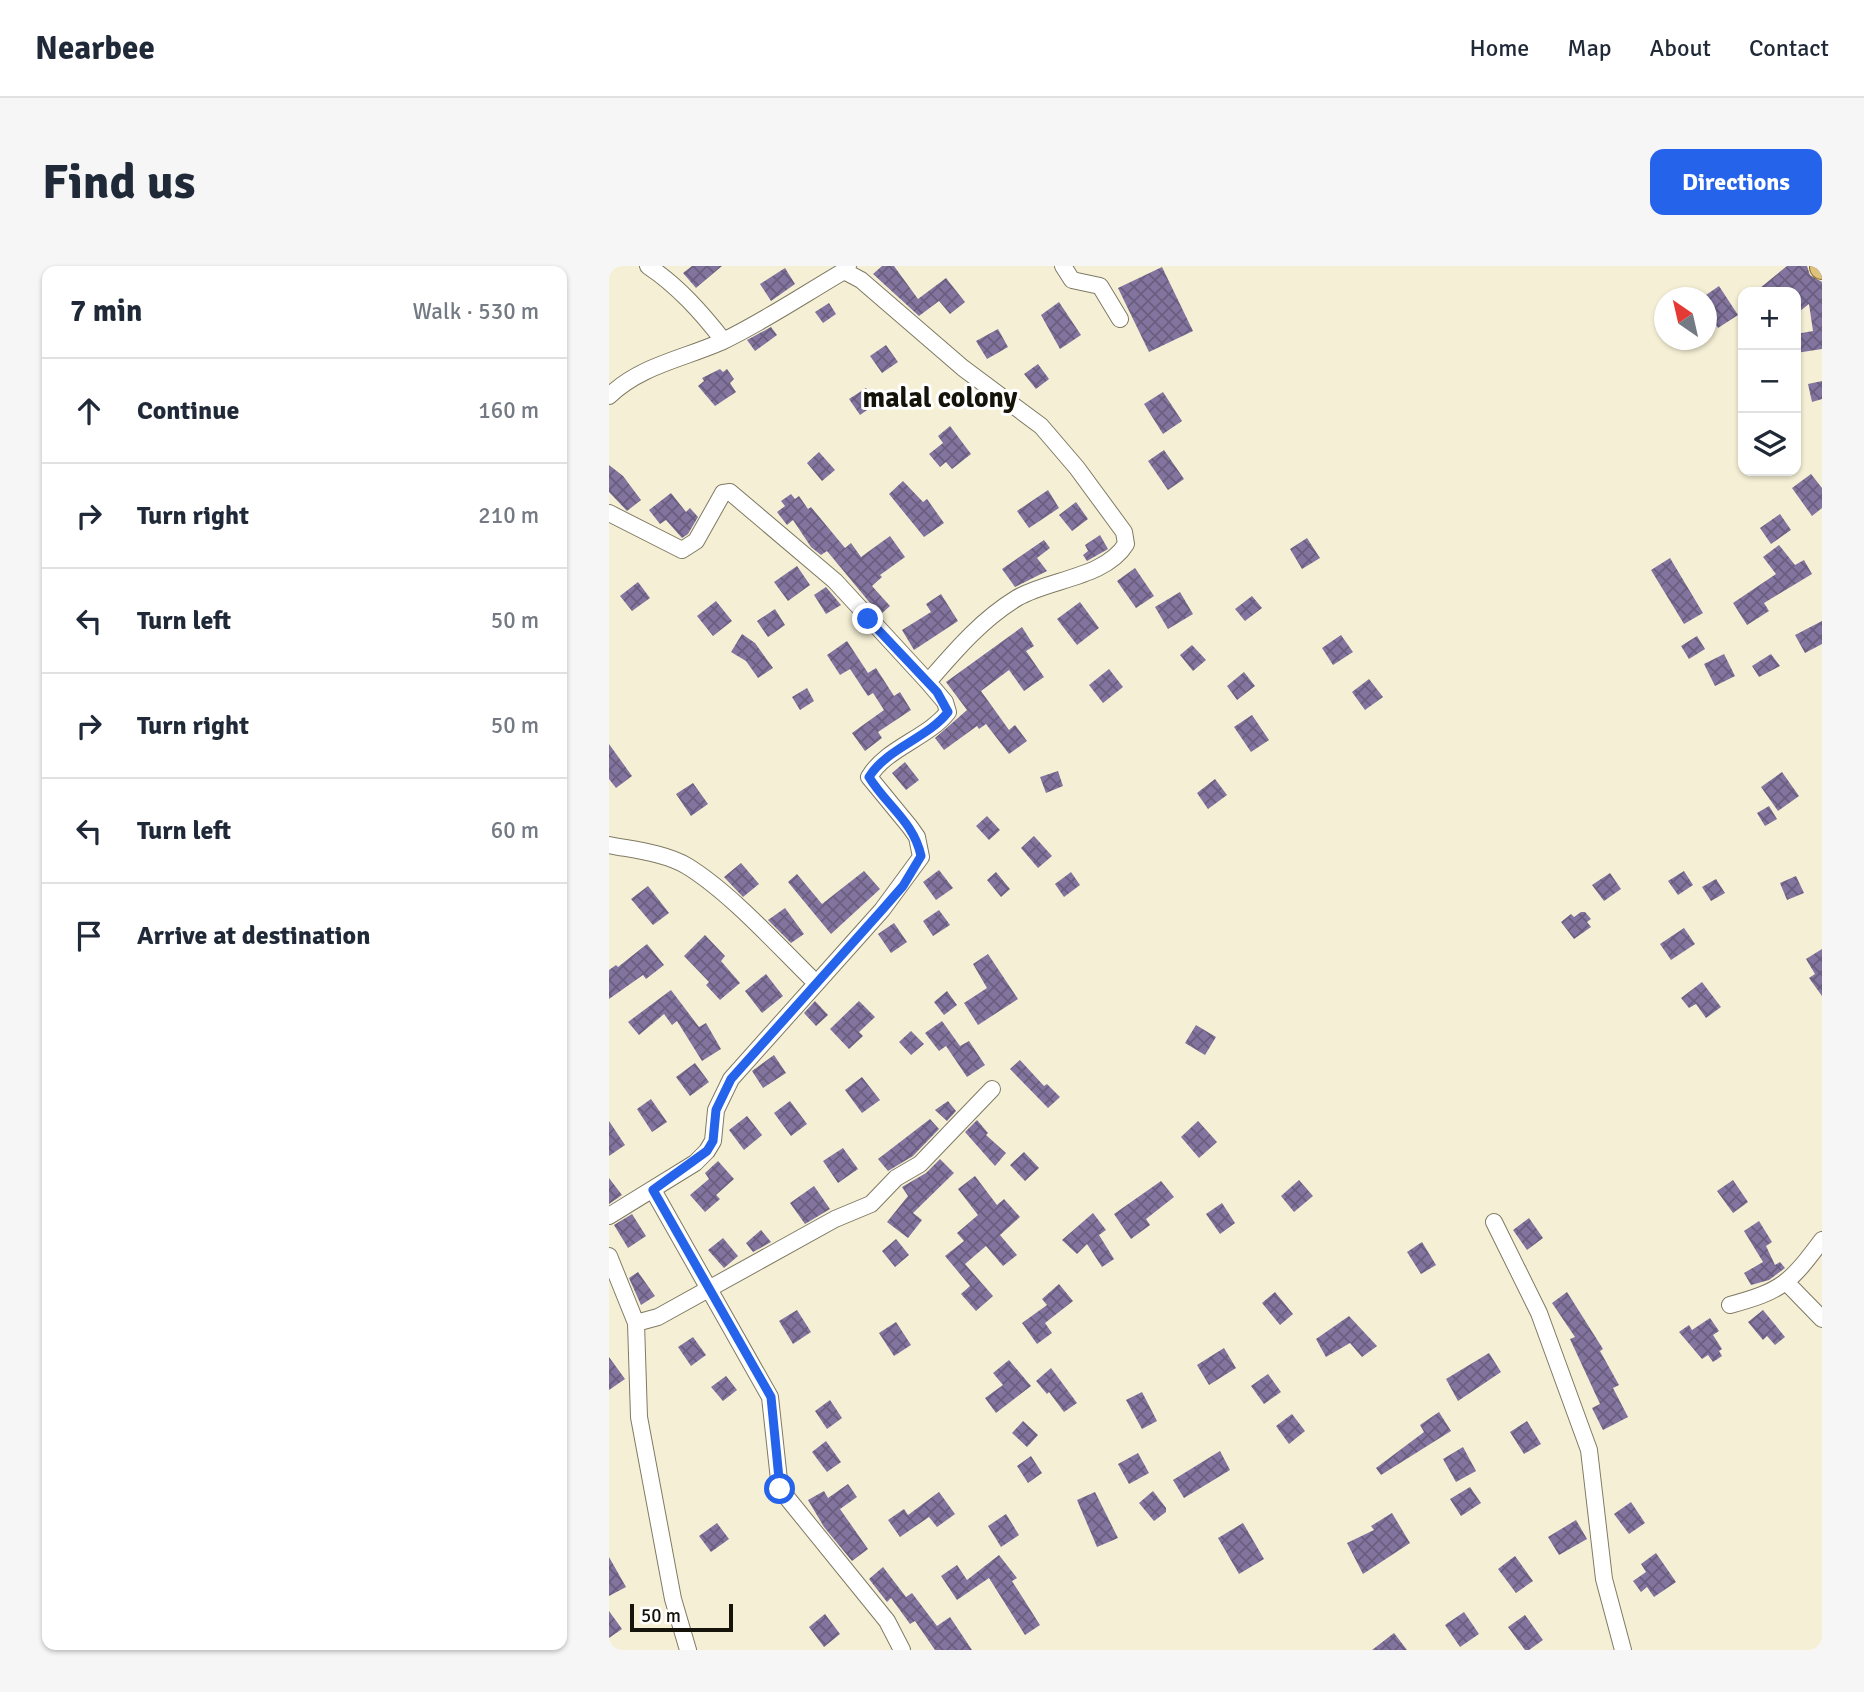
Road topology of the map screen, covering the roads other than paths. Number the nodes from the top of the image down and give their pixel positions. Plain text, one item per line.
1 (648, 266) edge
2 (1063, 266) edge
3 (846, 269) edge
4 (1120, 319) dead end
5 (723, 340) junction
6 (609, 396) edge
7 (609, 513) edge
8 (927, 682) junction
9 (609, 845) edge
10 (816, 982) junction
11 (992, 1088) dead end
12 (653, 1190) junction
13 (609, 1216) edge
14 (1494, 1222) dead end
15 (1822, 1240) edge
16 (609, 1256) edge
17 (1787, 1283) junction
18 (710, 1290) junction
19 (1730, 1305) dead end
20 (1822, 1319) edge
21 (636, 1323) junction
22 (688, 1650) edge
23 (902, 1650) edge
24 (1623, 1650) edge

1 - 5 street
2 - 4 street
3 - 5 street
3 - 8 street
5 - 6 street
7 - 8 street
8 - 10 street
9 - 10 street
10 - 12 street
11 - 18 street
12 - 13 street
12 - 18 street
14 - 24 street
15 - 17 street
16 - 21 street
17 - 19 street
17 - 20 street
18 - 21 street
18 - 23 street
21 - 22 street

